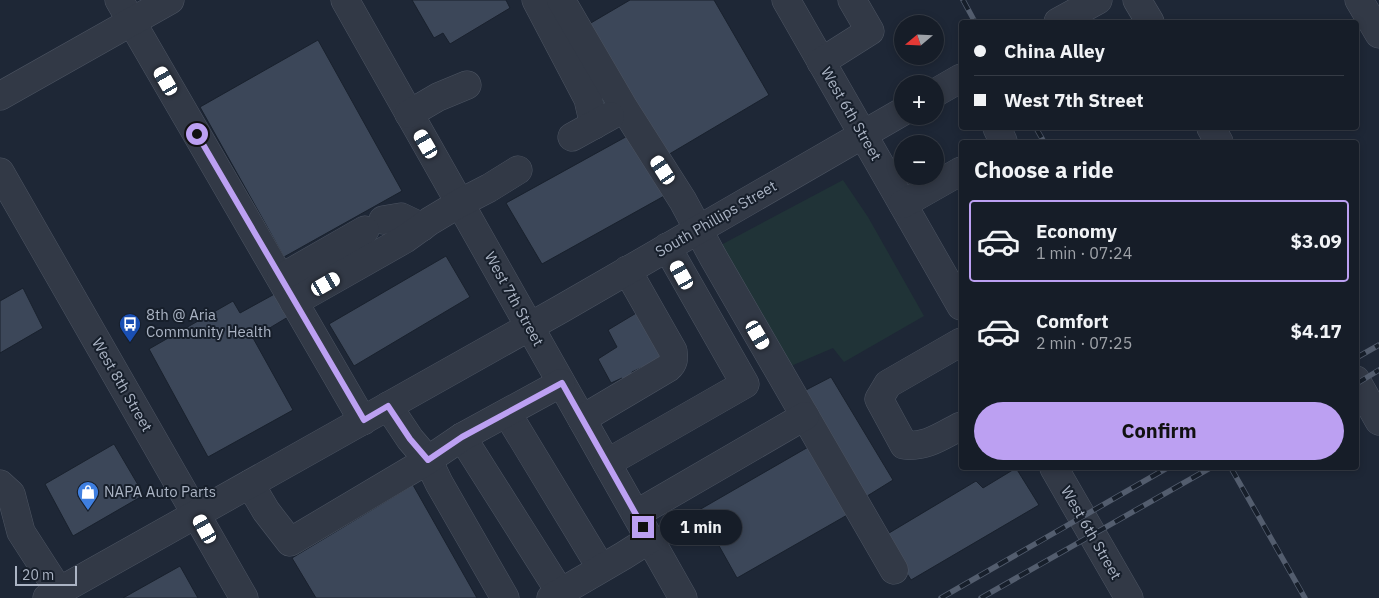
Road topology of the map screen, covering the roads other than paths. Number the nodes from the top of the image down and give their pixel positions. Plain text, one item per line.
1 (170, 0) edge
2 (345, 0) edge
3 (536, 0) edge
4 (561, 0) edge
5 (786, 0) edge
6 (852, 0) edge
7 (1098, 0) edge
8 (1137, 0) edge
9 (1358, 0) edge
10 (126, 11) edge
11 (1062, 20) edge
12 (1149, 20) edge
13 (1379, 34) edge
14 (821, 62) junction
15 (959, 79) edge
16 (467, 85) dead end
17 (944, 88) edge
18 (0, 96) edge
19 (624, 108) junction
20 (409, 114) junction
21 (894, 117) edge
22 (864, 134) junction
23 (518, 170) dead end
24 (0, 172) edge
25 (959, 172) edge
26 (460, 203) junction
27 (903, 204) junction
28 (422, 227) junction
29 (697, 230) junction
30 (667, 247) junction
31 (627, 270) junction
32 (280, 278) junction
33 (294, 302) junction
34 (959, 302) edge
35 (530, 327) junction
36 (959, 343) edge
37 (776, 366) junction
38 (562, 383) junction
39 (745, 384) junction
40 (1359, 385) edge
41 (388, 406) junction
42 (507, 413) junction
43 (805, 416) junction
44 (582, 419) junction
45 (364, 420) junction
46 (1379, 421) edge
47 (959, 427) edge
48 (462, 437) junction
49 (428, 460) junction
50 (607, 463) junction
51 (1055, 470) edge
52 (0, 484) edge
53 (250, 484) junction
54 (636, 514) junction
55 (197, 515) junction
56 (650, 539) junction
57 (601, 568) junction
58 (894, 570) dead end
59 (53, 595) edge
60 (556, 595) edge
61 (679, 597) edge
62 (244, 598) edge
63 (506, 598) edge
64 (1128, 598) edge

1 - 10 street
2 - 20 street, West 7th Street
3 - 19 street
4 - 19 street
5 - 14 street, West 6th Street
6 - 14 street
7 - 11 street
8 - 12 street
9 - 13 street
10 - 18 street
10 - 32 street
14 - 22 street, West 6th Street
15 - 17 street
16 - 20 street
19 - 29 street
20 - 26 street, West 7th Street
21 - 22 street, South Phillips Street
22 - 27 street, West 6th Street
22 - 29 street, South Phillips Street
23 - 26 street
24 - 55 street, West 8th Street
25 - 27 street
26 - 28 street
26 - 35 street, West 7th Street
27 - 34 street, West 6th Street
28 - 32 street
28 - 33 street
29 - 30 street, South Phillips Street
29 - 37 street
30 - 31 street, South Phillips Street
30 - 39 street
31 - 35 street, South Phillips Street
31 - 44 street
32 - 33 street
33 - 45 street
35 - 38 street, West 7th Street
35 - 41 street, South Phillips Street
36 - 47 street
37 - 39 street
37 - 43 street
38 - 42 street
38 - 44 street, West 7th Street
39 - 50 street
40 - 46 street
41 - 45 street, South Phillips Street
41 - 49 street
42 - 48 street
42 - 57 street
43 - 54 street
43 - 58 street
44 - 50 street, West 7th Street
45 - 53 street, South Phillips Street
48 - 49 street
48 - 60 street
49 - 53 street
49 - 63 street
50 - 54 street, West 7th Street
51 - 64 street, West 6th Street
52 - 59 street
53 - 55 street, South Phillips Street
54 - 56 street, West 7th Street
55 - 59 street, South Phillips Street
55 - 62 street, West 8th Street
56 - 57 street
56 - 61 street, West 7th Street
57 - 60 street

